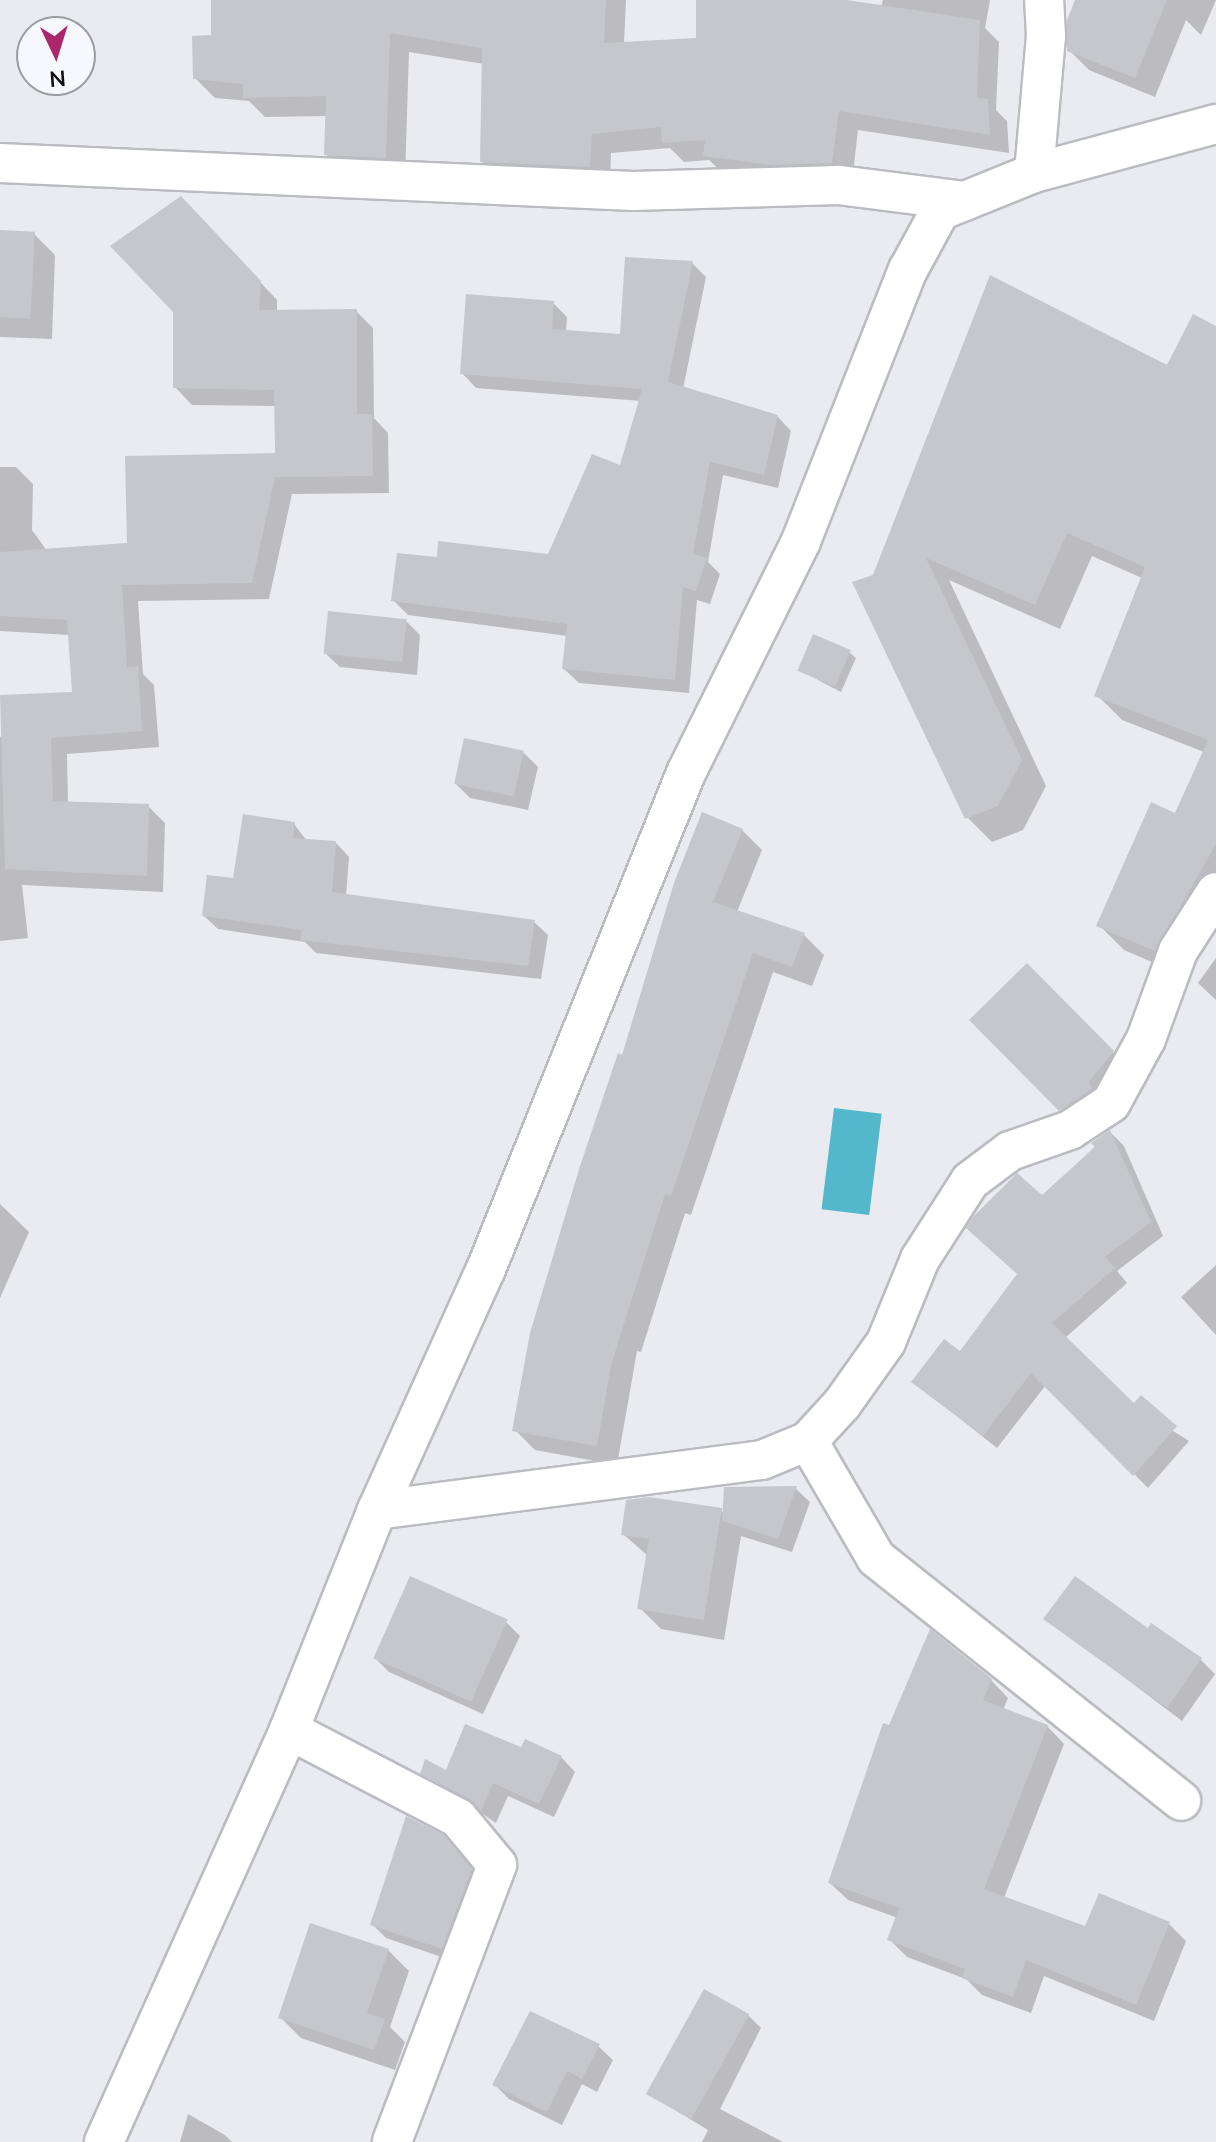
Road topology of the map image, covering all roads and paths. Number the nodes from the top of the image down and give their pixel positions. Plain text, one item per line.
1 (1044, 0) edge
2 (1216, 124) edge
3 (0, 163) edge
4 (1034, 173) junction
5 (964, 201) junction
6 (1216, 892) edge
7 (808, 1441) junction
8 (377, 1510) junction
9 (289, 1730) junction
10 (1181, 1801) dead end
11 (104, 2142) edge
12 (392, 2142) edge

1 - 4 street
2 - 4 street
3 - 5 street
4 - 5 street
5 - 8 street
6 - 7 street
7 - 8 street
7 - 10 street
8 - 9 street
9 - 11 street
9 - 12 street

